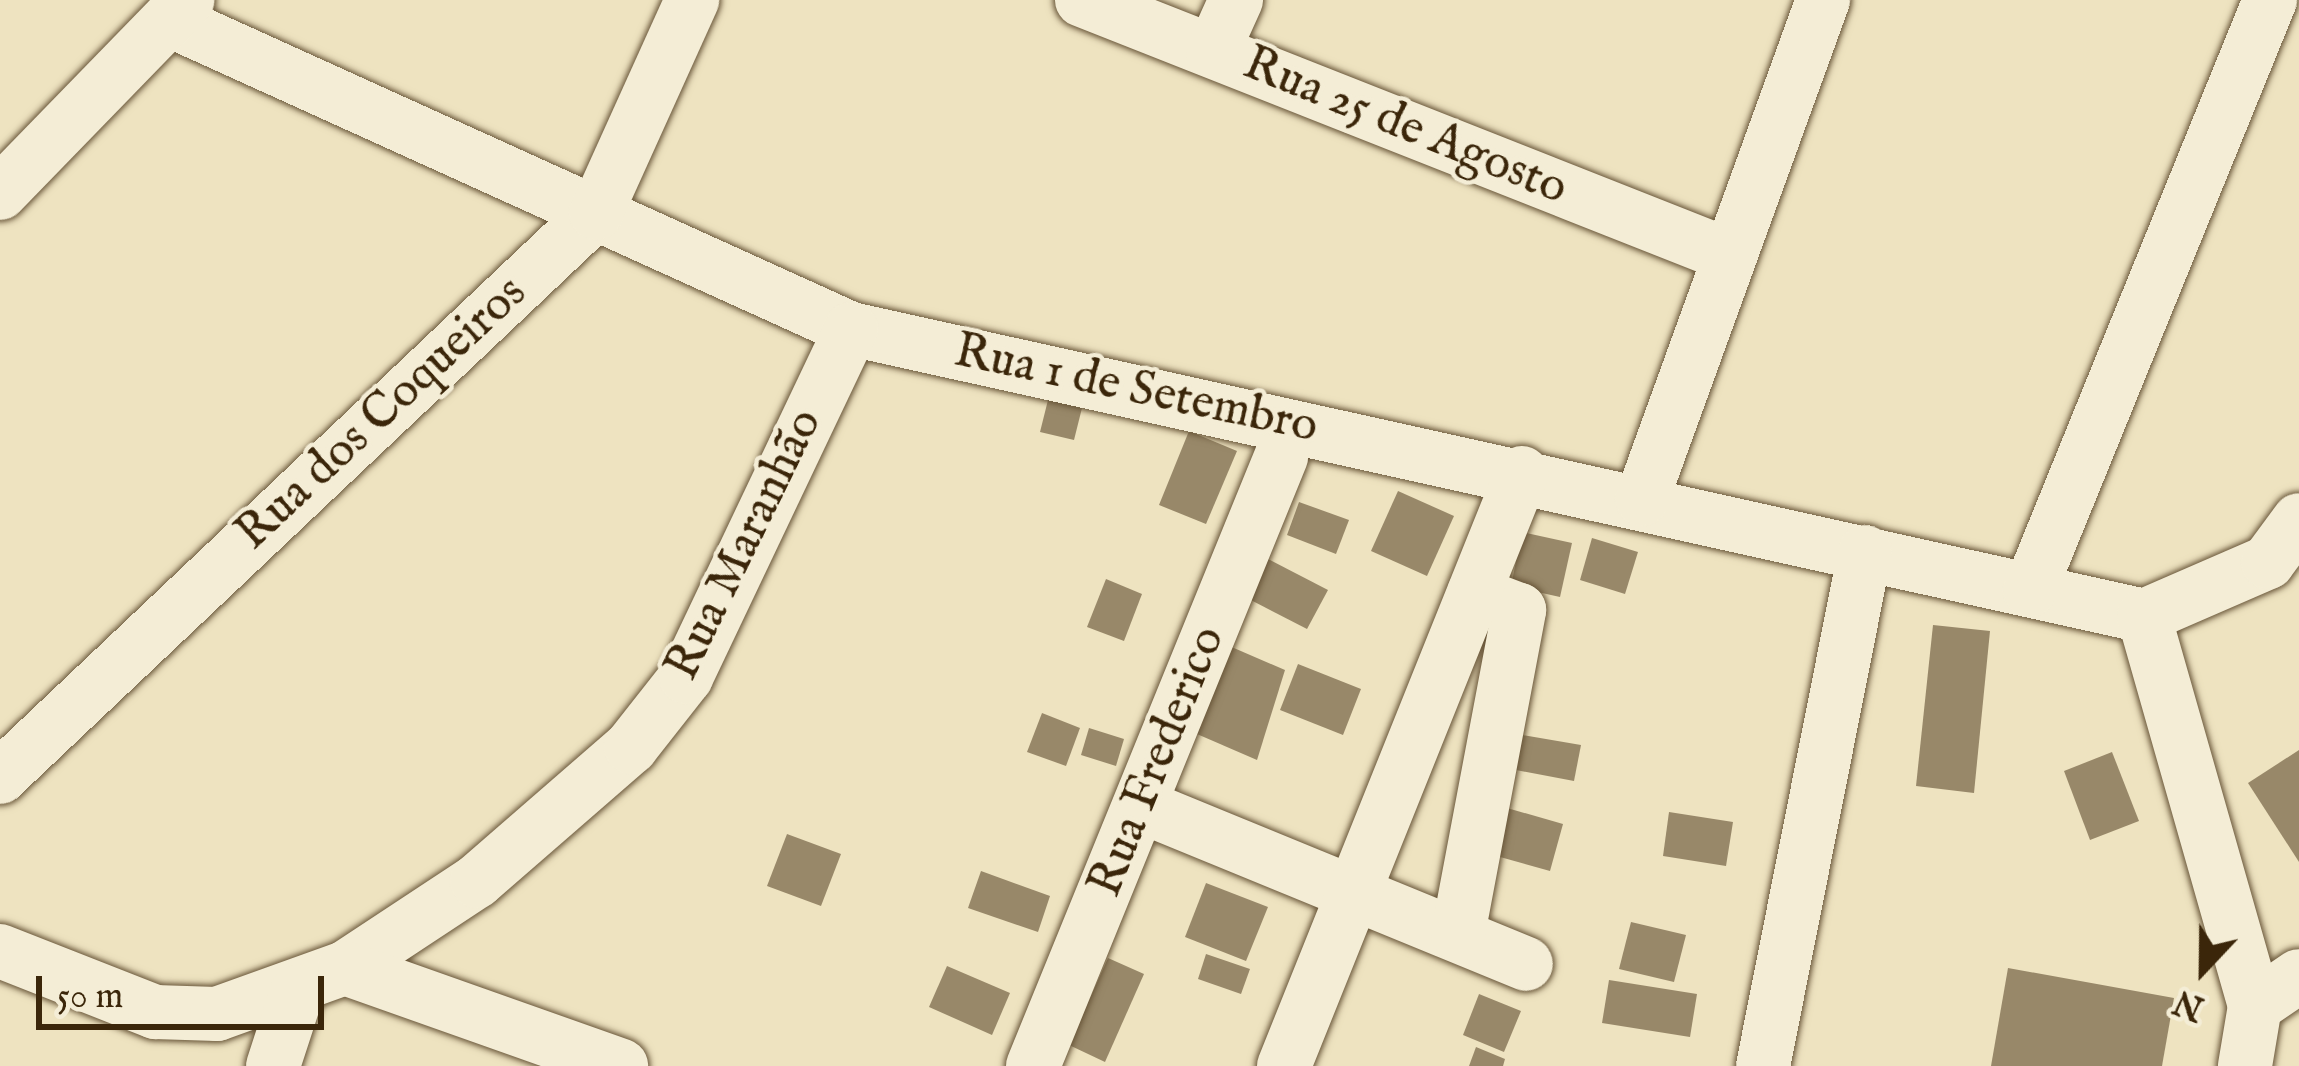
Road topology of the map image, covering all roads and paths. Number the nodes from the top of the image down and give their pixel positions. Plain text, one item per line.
1 (692, 0) edge
2 (1082, 0) edge
3 (1236, 0) edge
4 (1823, 0) edge
5 (2270, 0) edge
6 (182, 12) edge
7 (1213, 51) junction
8 (0, 193) edge
9 (596, 213) junction
10 (1728, 255) junction
11 (851, 328) junction
12 (1281, 458) dead end
13 (1522, 473) junction
14 (1642, 499) junction
15 (2299, 520) edge
16 (1865, 552) junction
17 (2030, 590) junction
18 (1474, 593) junction
19 (2144, 616) junction
20 (0, 777) edge
21 (1141, 806) junction
22 (1355, 889) junction
23 (1458, 934) junction
24 (0, 951) edge
25 (1526, 964) dead end
26 (345, 968) junction
27 (2277, 991) edge
28 (297, 992) junction
29 (273, 1066) edge
30 (621, 1066) edge
31 (1034, 1066) edge
32 (1284, 1066) edge
33 (1763, 1066) edge
34 (2245, 1066) edge

1 - 9 street, Rua dos Coqueiros
2 - 7 street, Rua 25 de Agosto
3 - 7 street
4 - 10 street
5 - 17 street
6 - 8 street
6 - 9 street, Rua 1 de Setembro
7 - 10 street, Rua 25 de Agosto
9 - 11 street, Rua 1 de Setembro
9 - 20 street, Rua dos Coqueiros
10 - 14 street
11 - 13 street, Rua 1 de Setembro
11 - 26 street, Rua Maranhão
12 - 21 street, Rua Frederico
13 - 14 street, Rua 1 de Setembro
13 - 18 street
14 - 16 street, Rua 1 de Setembro
15 - 19 street
16 - 17 street, Rua 1 de Setembro
16 - 33 street
17 - 19 street, Rua 1 de Setembro
18 - 22 street
18 - 23 street
19 - 27 street
21 - 22 street
21 - 31 street, Rua Frederico
22 - 23 street
22 - 32 street
23 - 25 street
24 - 28 street, Rua Maranhão
26 - 28 street, Rua Maranhão
26 - 30 street
27 - 34 street
28 - 29 street

